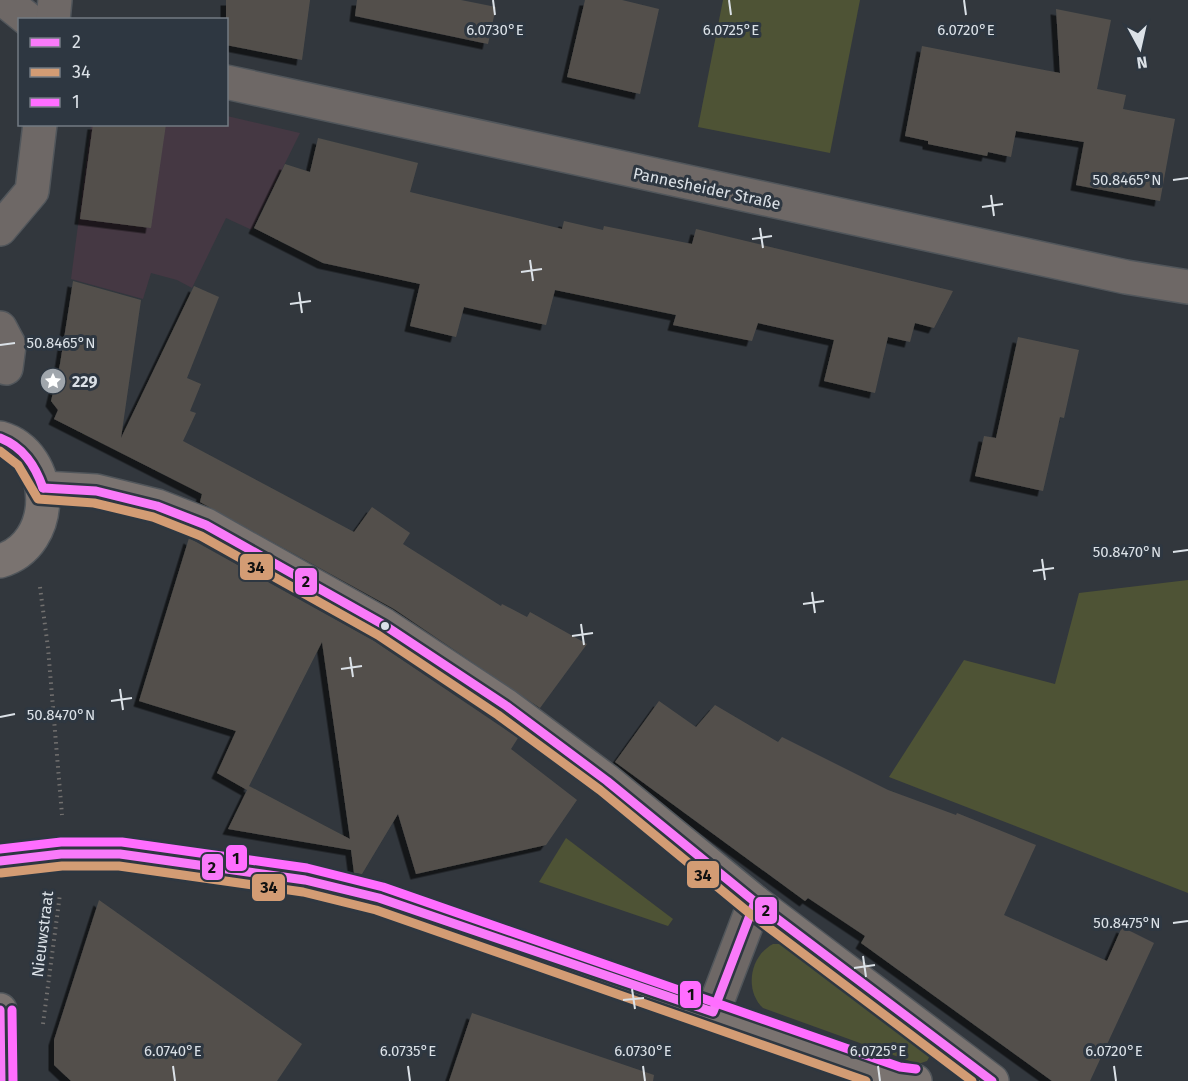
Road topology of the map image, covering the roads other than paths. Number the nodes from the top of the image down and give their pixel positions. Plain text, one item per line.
1 (4, 0) edge
2 (56, 0) edge
3 (26, 18) edge
4 (53, 18) edge
5 (228, 82) edge
6 (40, 126) edge
7 (0, 229) edge
8 (1188, 286) edge
9 (0, 328) edge
10 (6, 368) dead end
11 (0, 438) edge
12 (43, 488) junction
13 (0, 561) edge
14 (0, 861) edge
15 (755, 902) junction
16 (0, 1011) edge
17 (713, 1012) junction
18 (1, 1081) edge
19 (915, 1081) edge
20 (992, 1081) edge

1 - 3 street
2 - 4 street
5 - 8 street, Pannesheider Straße
6 - 7 street
9 - 10 street
11 - 12 street
12 - 13 street
12 - 15 street
14 - 17 street
15 - 17 street
15 - 20 street
16 - 18 street
17 - 19 street

